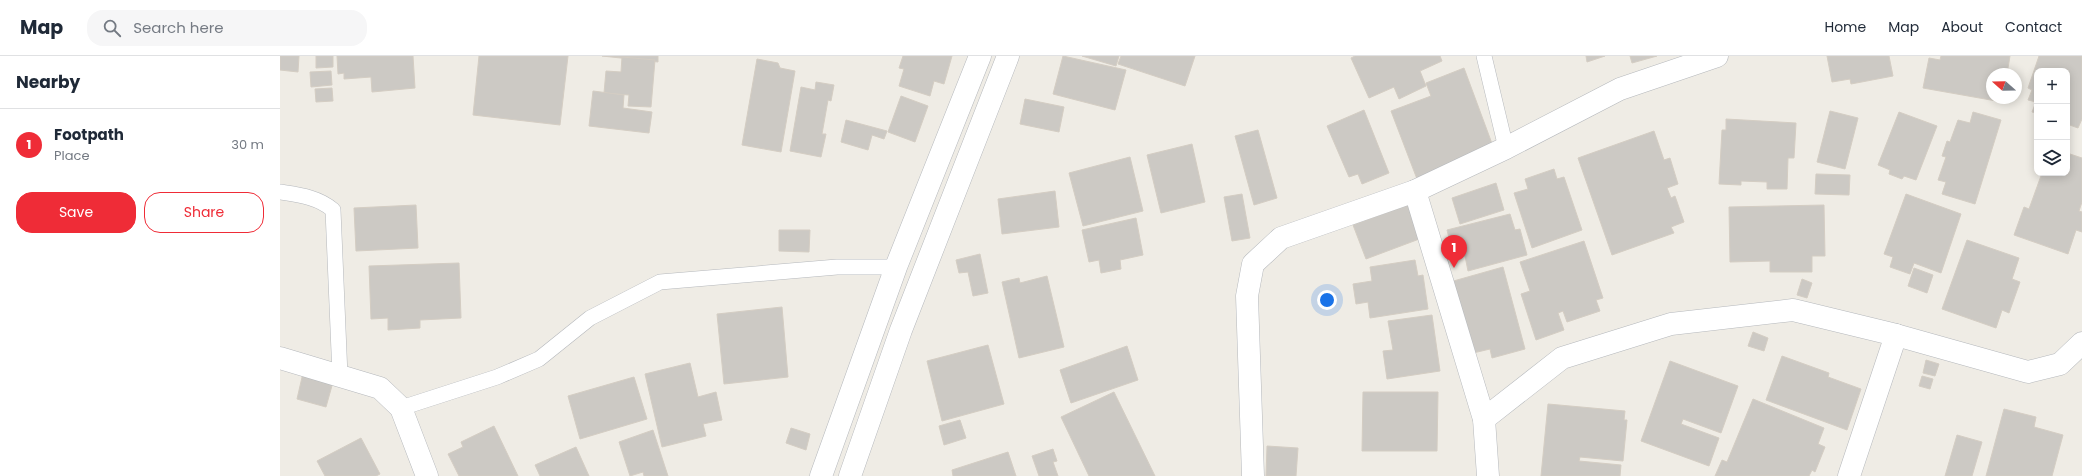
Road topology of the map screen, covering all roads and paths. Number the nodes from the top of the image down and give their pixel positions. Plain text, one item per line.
1 (980, 56) edge
2 (1008, 56) edge
3 (1484, 56) edge
4 (1717, 56) edge
5 (1506, 148) junction
6 (1415, 191) junction
7 (280, 192) edge
8 (896, 267) junction
9 (1896, 335) junction
10 (2082, 343) edge
11 (280, 358) edge
12 (340, 376) junction
13 (401, 408) junction
14 (1484, 419) junction
15 (427, 476) edge
16 (821, 476) edge
17 (850, 476) edge
18 (1253, 476) edge
19 (1488, 476) edge
20 (1849, 476) edge

1 - 8 street
2 - 17 street
3 - 5 lane
4 - 5 street
5 - 6 street
6 - 14 street
6 - 18 street
7 - 12 lane
8 - 13 lane
8 - 16 street
9 - 10 street
9 - 14 street
9 - 20 street
11 - 12 street
12 - 13 street
13 - 15 street
14 - 19 street

